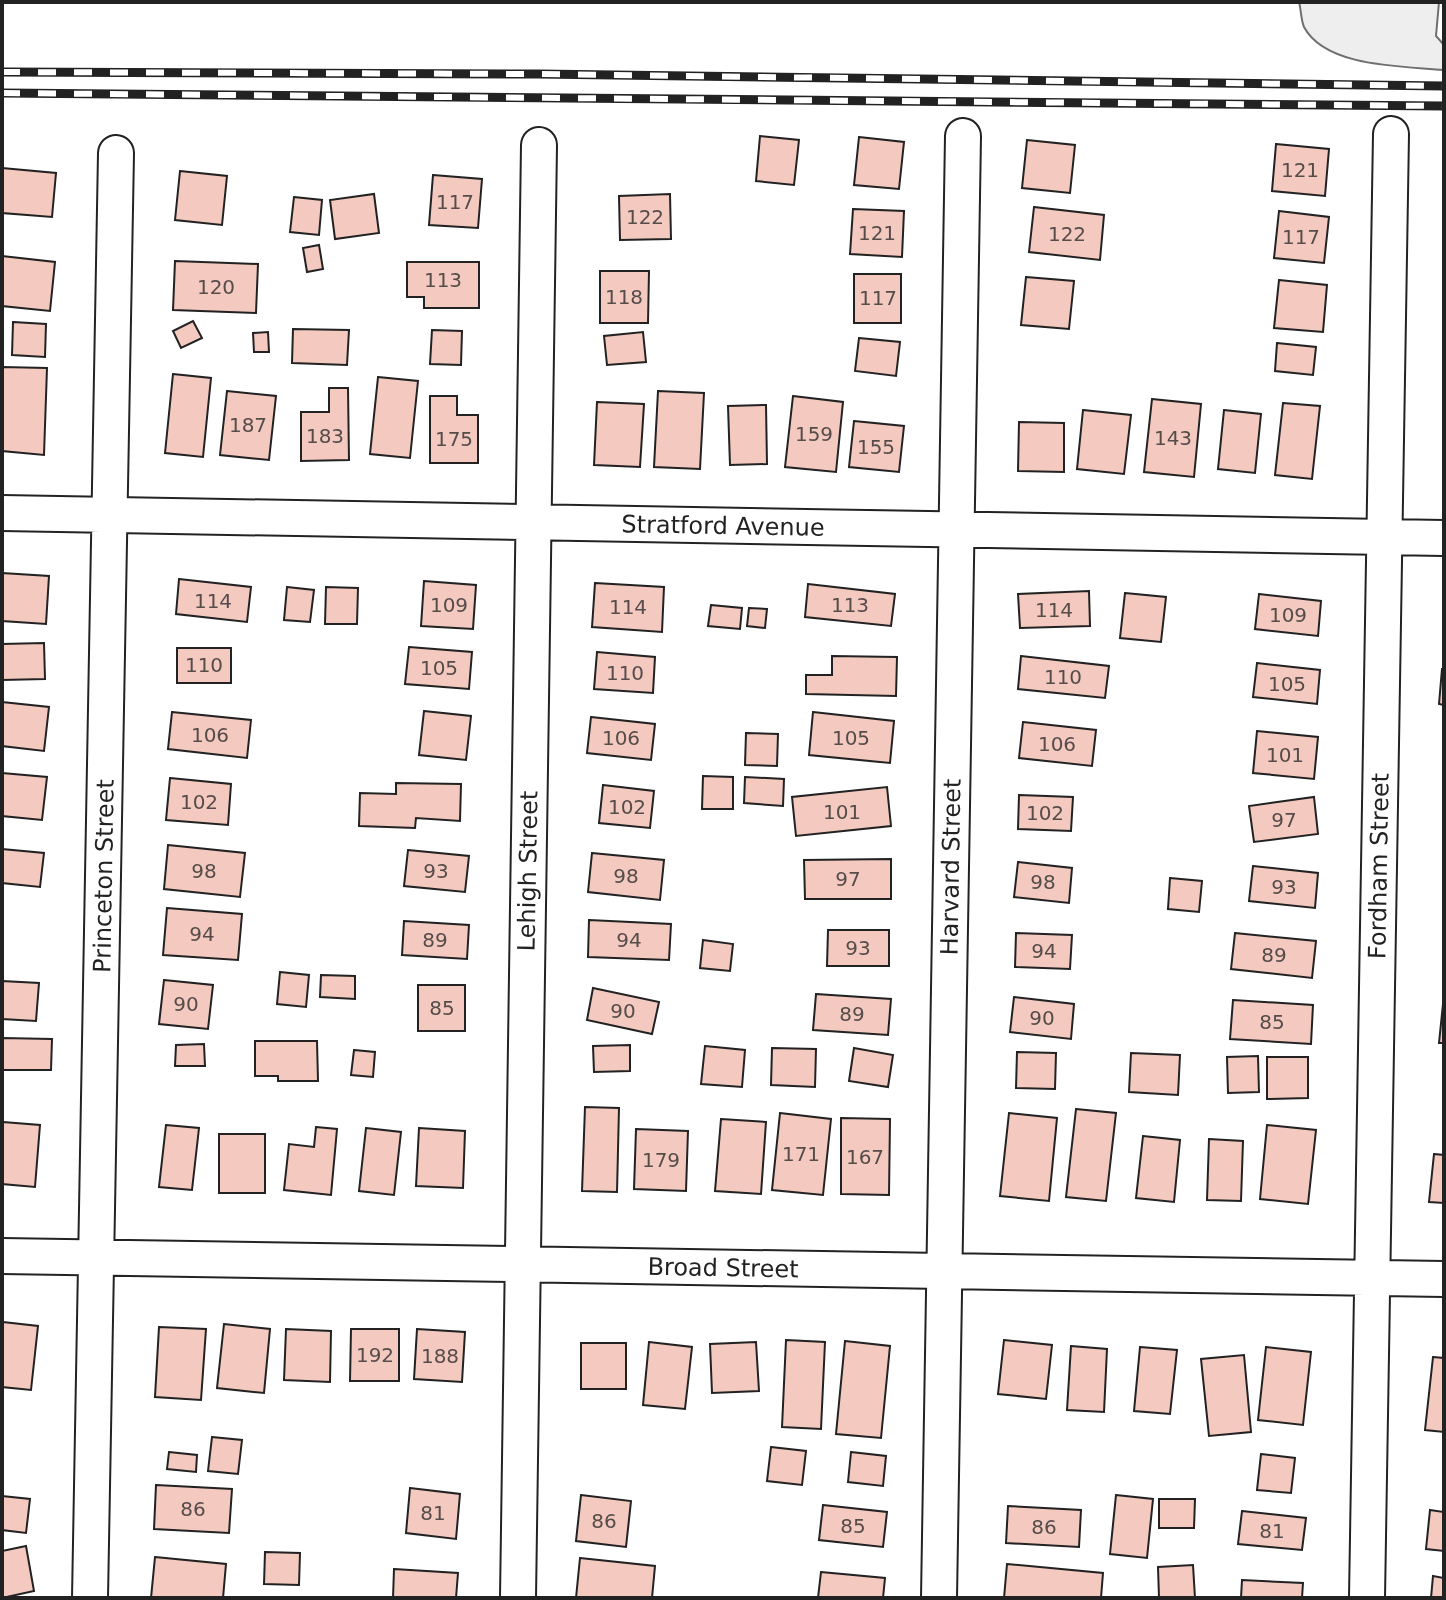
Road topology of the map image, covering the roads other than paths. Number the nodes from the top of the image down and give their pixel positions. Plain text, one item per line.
1 (1391, 134) dead end
2 (963, 136) dead end
3 (539, 145) dead end
4 (116, 153) dead end
5 (2, 513) edge
6 (110, 515) junction
7 (534, 523) junction
8 (956, 530) junction
9 (1385, 537) junction
10 (1444, 538) edge
11 (2, 1256) edge
12 (98, 1257) junction
13 (522, 1264) junction
14 (944, 1271) junction
15 (1373, 1278) junction
16 (1444, 1279) edge
17 (90, 1598) edge
18 (518, 1598) edge
19 (939, 1598) edge
20 (1367, 1598) edge

1 - 9 street, Fordham Street
2 - 8 street, Harvard Street
3 - 7 street, Lehigh Street
4 - 6 street, Princeton Street
5 - 6 street, Stratford Avenue
6 - 7 street, Stratford Avenue
6 - 12 street, Princeton Street
7 - 8 street, Stratford Avenue
7 - 13 street, Lehigh Street
8 - 9 street, Stratford Avenue
8 - 14 street, Harvard Street
9 - 10 street, Stratford Avenue
9 - 15 street, Fordham Street
11 - 12 street, Broad Street
12 - 13 street, Broad Street
12 - 17 street, Princeton Street
13 - 14 street, Broad Street
13 - 18 street, Lehigh Street
14 - 15 street, Broad Street
14 - 19 street, Harvard Street
15 - 16 street, Broad Street
15 - 20 street, Fordham Street

